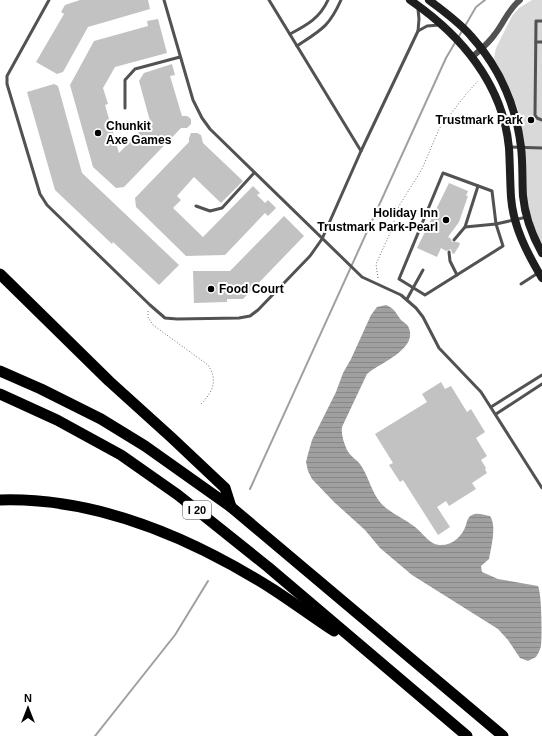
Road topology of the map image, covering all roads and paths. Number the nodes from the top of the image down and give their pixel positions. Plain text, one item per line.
1 (48, 0) edge
2 (164, 0) edge
3 (269, 0) edge
4 (328, 0) edge
5 (341, 0) edge
6 (429, 0) edge
7 (520, 0) edge
8 (412, 2) edge
9 (542, 21) edge
10 (440, 25) junction
11 (418, 31) junction
12 (290, 34) junction
13 (536, 42) junction
14 (542, 42) edge
15 (297, 46) junction
16 (482, 49) junction
17 (180, 56) junction
18 (472, 57) junction
19 (485, 75) junction
20 (125, 108) dead end
21 (542, 120) edge
22 (509, 147) junction
23 (521, 148) junction
24 (542, 148) edge
25 (361, 152) junction
26 (254, 173) junction
27 (478, 186) junction
28 (196, 206) dead end
29 (527, 217) junction
30 (515, 220) junction
31 (496, 224) junction
32 (465, 227) junction
33 (322, 239) junction
34 (454, 240) dead end
35 (449, 252) dead end
36 (542, 253) edge
37 (423, 270) dead end
38 (0, 274) edge
39 (541, 274) edge
40 (457, 275) junction
41 (377, 284) junction
42 (521, 284) dead end
43 (414, 288) junction
44 (407, 299) junction
45 (150, 305) junction
46 (0, 372) edge
47 (542, 375) edge
48 (542, 384) edge
49 (0, 394) edge
50 (201, 404) dead end
51 (491, 407) junction
52 (496, 414) junction
53 (542, 488) edge
54 (0, 500) edge
55 (231, 507) junction
56 (373, 656) junction
57 (468, 736) edge
58 (503, 736) edge

1 - 45 lane
2 - 17 lane
3 - 12 lane
4 - 12 lane
5 - 15 lane
6 - 16 street
7 - 16 street
8 - 10 street
8 - 11 lane
9 - 13 lane
10 - 11 lane
10 - 18 street
11 - 25 lane
12 - 15 lane
13 - 14 lane
13 - 21 lane
15 - 25 lane
16 - 18 street
16 - 23 street
17 - 20 lane
17 - 26 lane
18 - 19 street
19 - 22 street
19 - 41 path
22 - 23 lane
22 - 30 street
23 - 24 lane
23 - 29 street
25 - 33 lane
26 - 28 lane
26 - 33 lane
27 - 31 lane
27 - 32 lane
27 - 43 lane
29 - 30 lane
29 - 36 street
30 - 31 lane
30 - 39 street
31 - 32 lane
31 - 40 lane
32 - 34 lane
33 - 41 lane
33 - 45 lane
35 - 40 lane
37 - 43 lane
38 - 55 highway
39 - 42 lane
40 - 43 lane
41 - 44 lane
43 - 44 lane
44 - 51 lane
45 - 50 path
46 - 55 highway, I 20
47 - 51 lane
48 - 52 lane
49 - 56 highway, I 20
51 - 52 lane
52 - 53 lane
54 - 56 highway
55 - 58 highway, I 20
56 - 57 highway, I 20

